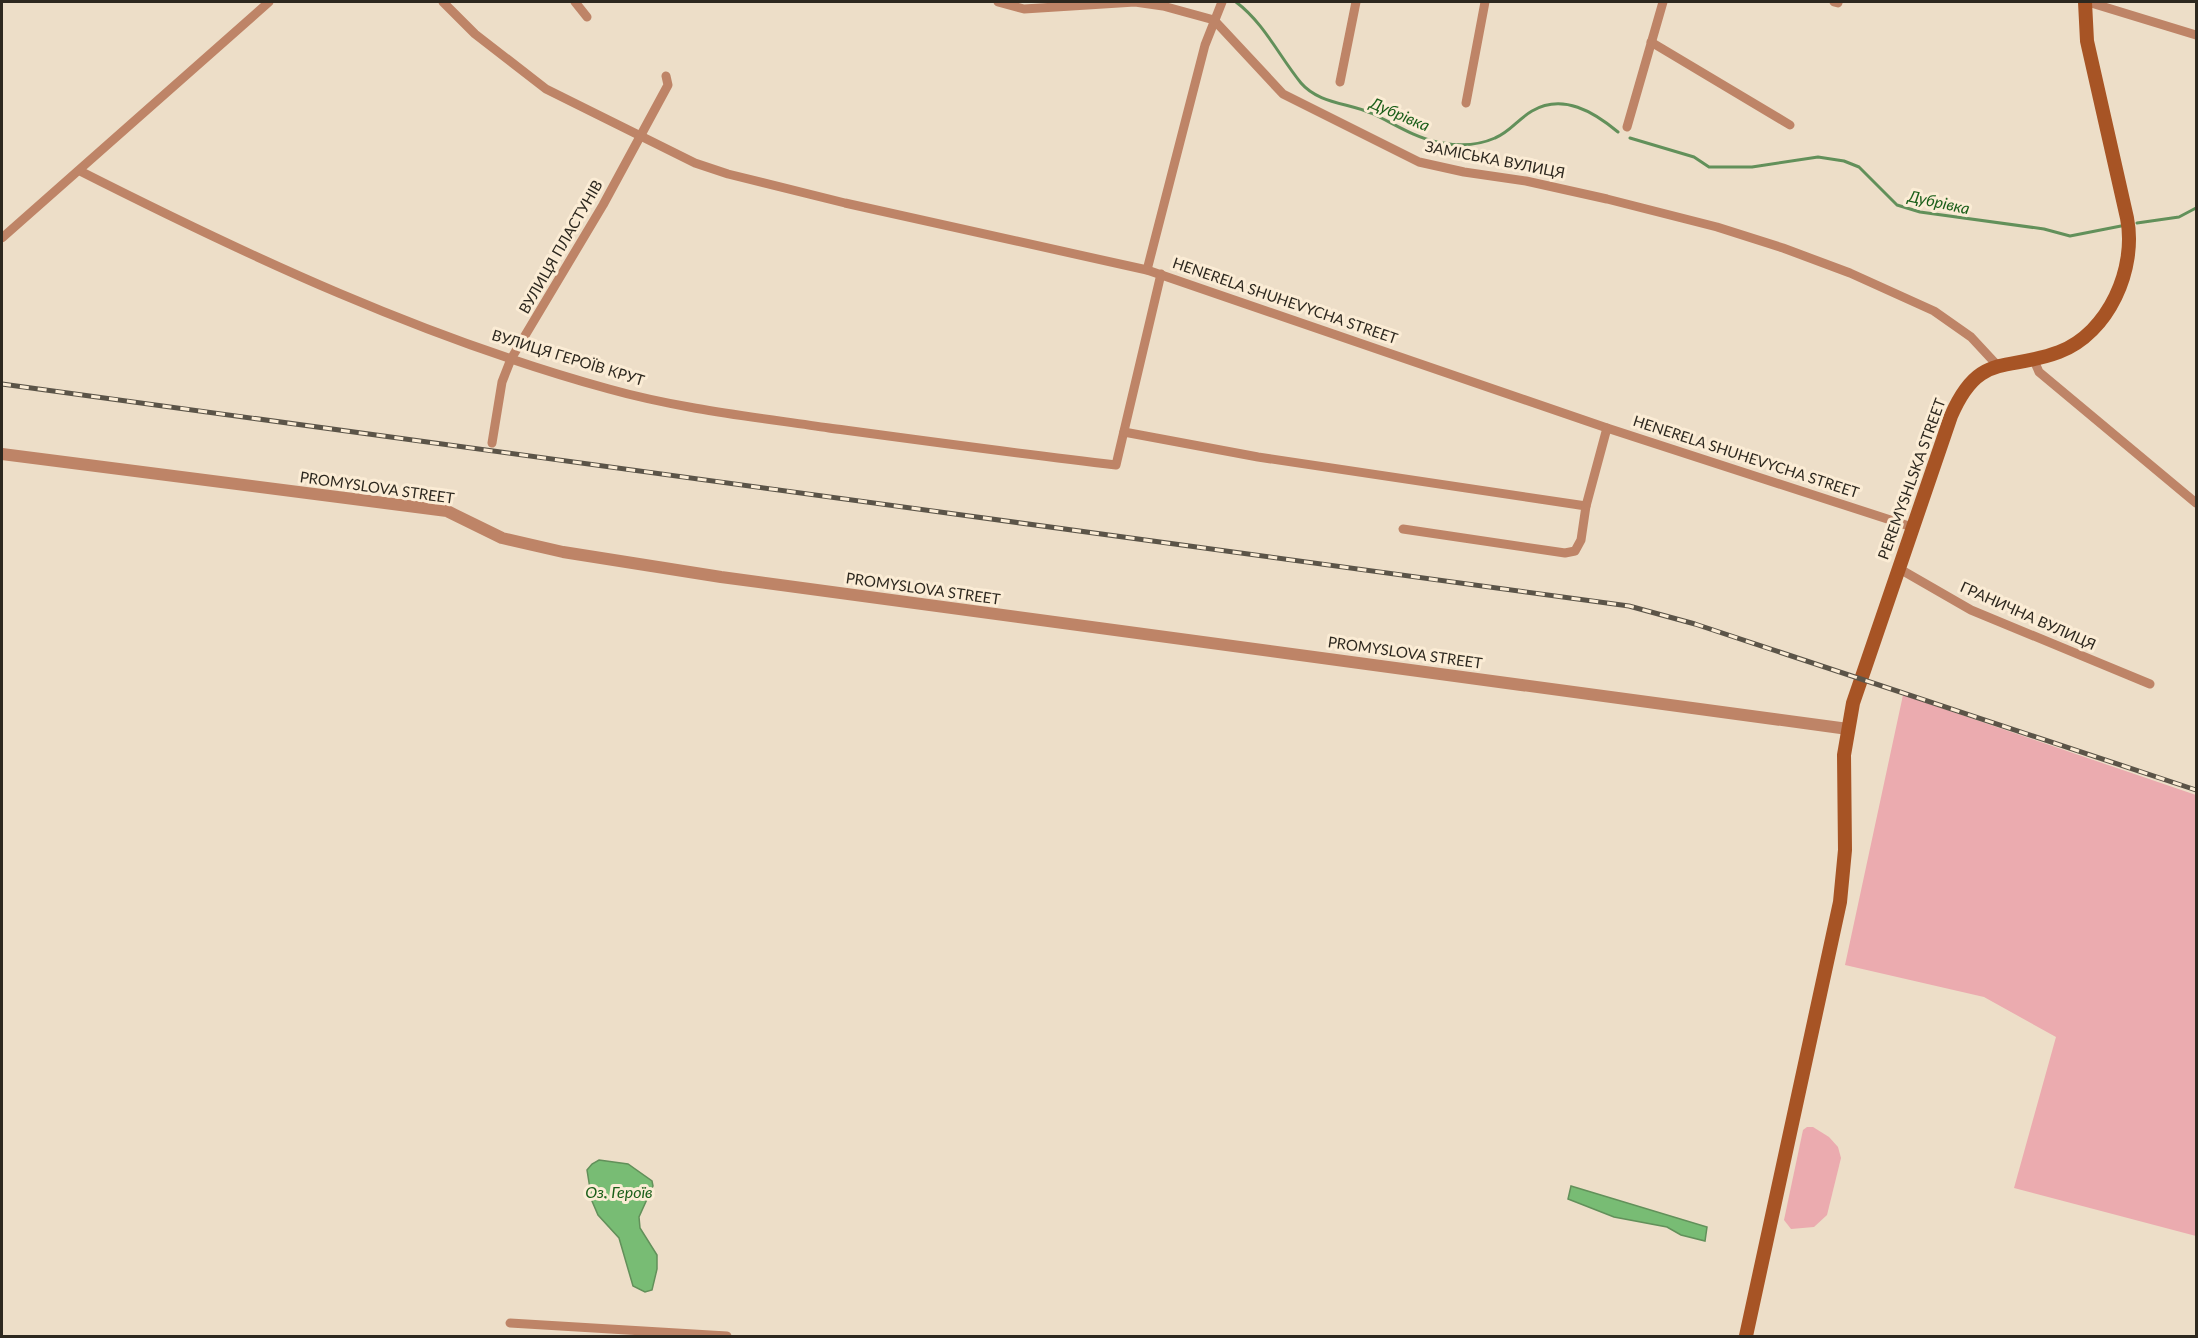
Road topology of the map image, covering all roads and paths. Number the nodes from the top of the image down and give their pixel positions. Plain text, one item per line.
1 (269, 2) edge
2 (443, 2) edge
3 (575, 2) edge
4 (998, 2) edge
5 (1222, 2) edge
6 (1356, 2) edge
7 (1485, 2) edge
8 (1664, 2) edge
9 (2087, 2) edge
10 (587, 17) dead end
11 (1214, 20) junction
12 (2196, 35) edge
13 (1651, 42) junction
14 (666, 76) dead end
15 (1340, 82) dead end
16 (1466, 103) dead end
17 (1790, 125) dead end
18 (1627, 127) dead end
19 (641, 136) junction
20 (80, 171) junction
21 (2, 238) edge
22 (1147, 270) junction
23 (1161, 274) junction
24 (2033, 358) junction
25 (511, 359) junction
26 (1997, 365) junction
27 (1606, 428) junction
28 (1124, 432) junction
29 (492, 443) dead end
30 (2, 454) edge
31 (2196, 503) edge
32 (1586, 506) junction
33 (1912, 527) junction
34 (1403, 529) dead end
35 (1898, 568) junction
36 (2150, 684) dead end
37 (1848, 729) junction
38 (510, 1323) dead end
39 (727, 1336) edge
40 (1746, 1336) edge

1 - 20 street
2 - 19 street, HENERELA SHUHEVYCHA STREET
3 - 10 street
4 - 11 street
5 - 11 street
6 - 15 street
7 - 16 street
8 - 13 street
9 - 12 street
9 - 24 main road, PEREMYSHLSKA STREET
11 - 22 street
11 - 26 street, ЗАМІСЬКА ВУЛИЦЯ
13 - 17 street
13 - 18 street
14 - 19 street
19 - 22 street, HENERELA SHUHEVYCHA STREET
19 - 25 street, ВУЛИЦЯ ПЛАСТУНІВ
20 - 21 street
20 - 25 street, ВУЛИЦЯ ГЕРОЇВ КРУТ
22 - 23 street, HENERELA SHUHEVYCHA STREET
23 - 27 street, HENERELA SHUHEVYCHA STREET
23 - 28 street
24 - 26 main road, PEREMYSHLSKA STREET
24 - 31 street
25 - 28 street, ВУЛИЦЯ ГЕРОЇВ КРУТ
25 - 29 street, ВУЛИЦЯ ПЛАСТУНІВ
26 - 33 main road, PEREMYSHLSKA STREET
27 - 32 street
27 - 33 street, HENERELA SHUHEVYCHA STREET
28 - 32 street
30 - 37 street, PROMYSLOVA STREET
32 - 34 street
33 - 35 main road, PEREMYSHLSKA STREET
35 - 36 street, ГРАНИЧНА ВУЛИЦЯ
35 - 37 main road, PEREMYSHLSKA STREET
37 - 40 main road, PEREMYSHLSKA STREET
38 - 39 street

